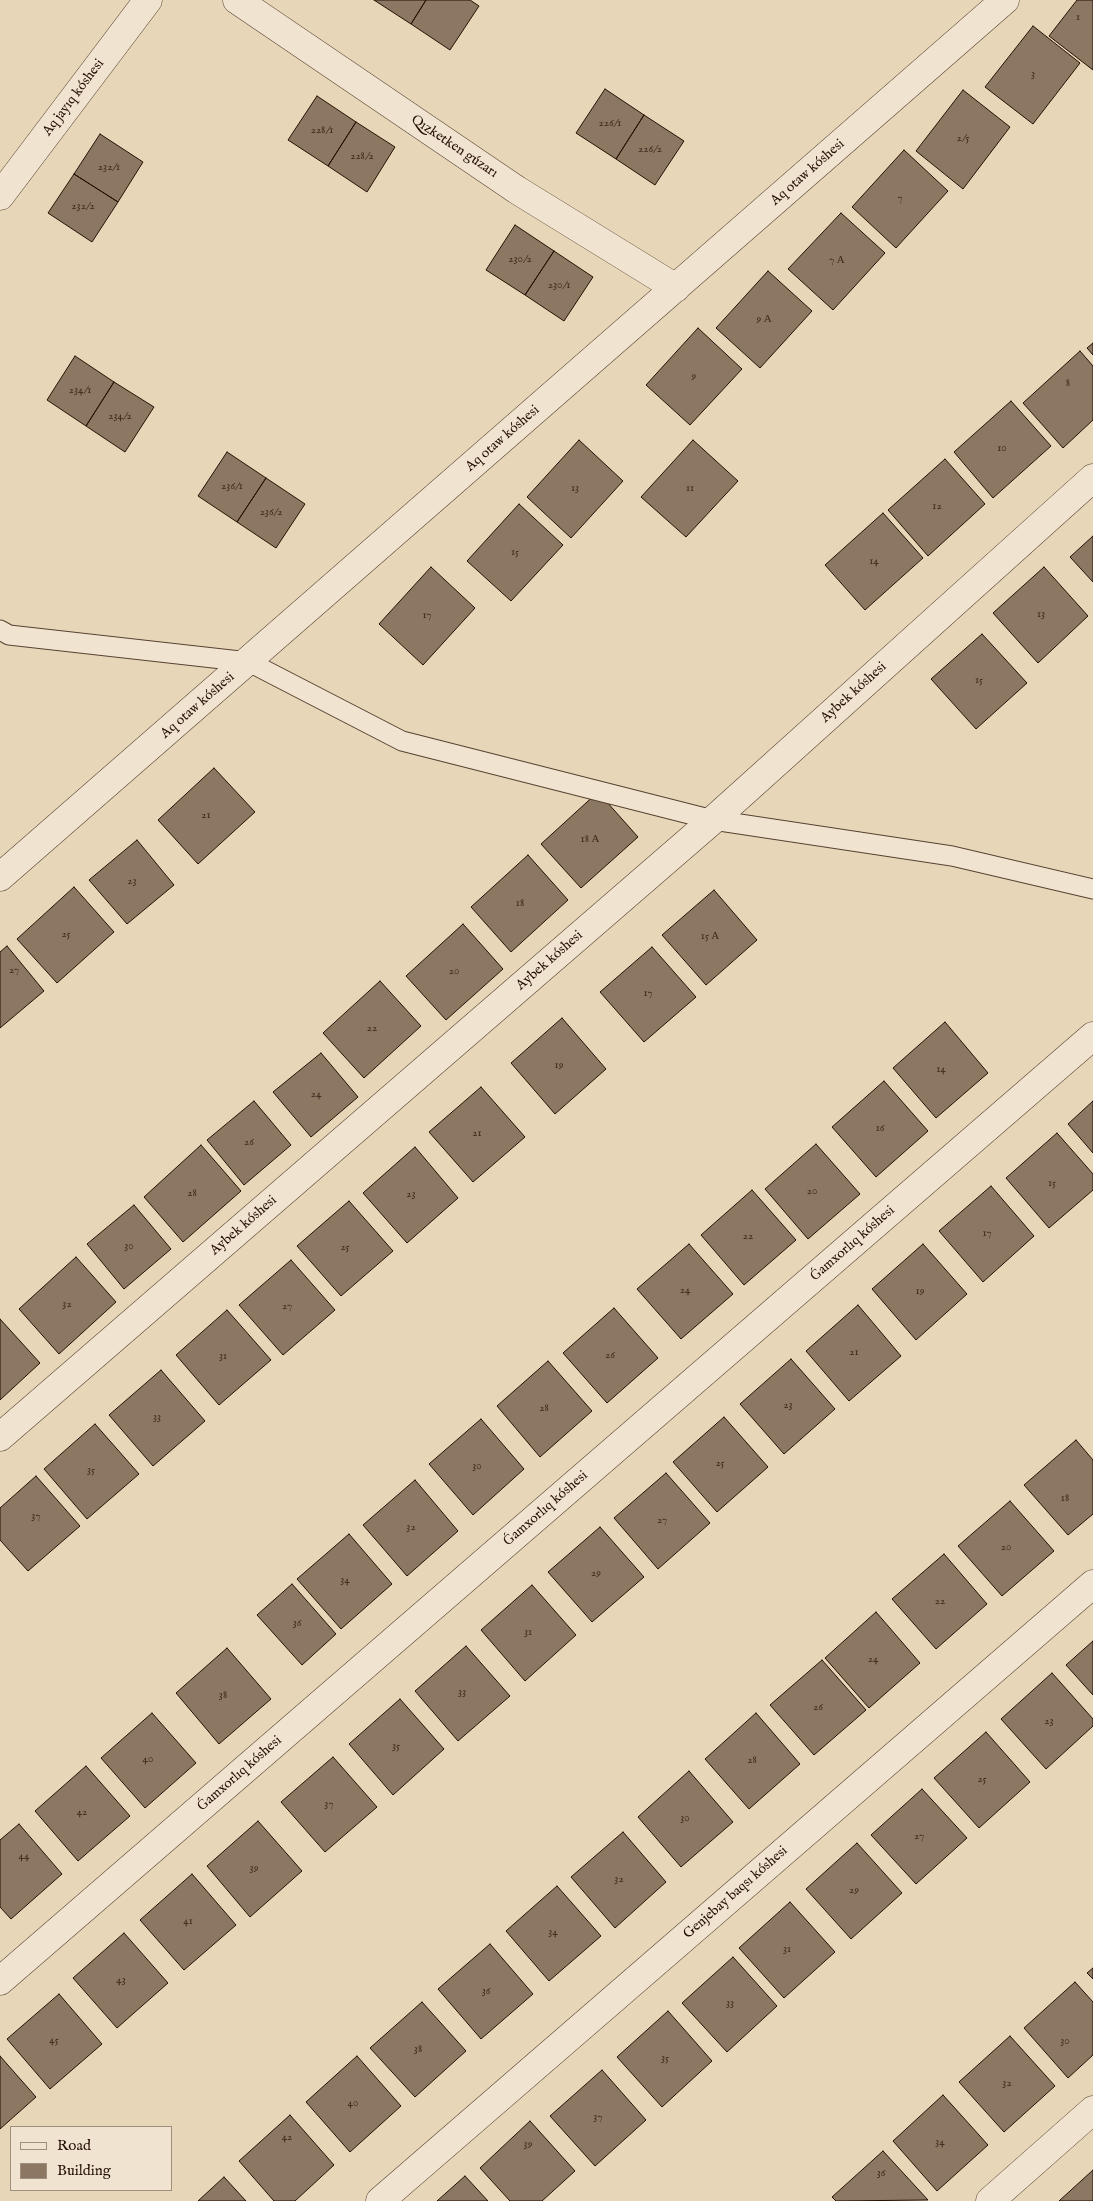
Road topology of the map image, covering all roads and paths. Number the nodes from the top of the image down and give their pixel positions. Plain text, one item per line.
1 (148, 0) edge
2 (237, 0) edge
3 (1005, 0) edge
4 (0, 196) edge
5 (676, 288) junction
6 (1093, 478) edge
7 (0, 630) edge
8 (248, 662) junction
9 (713, 820) junction
10 (0, 877) edge
11 (1093, 889) edge
12 (1093, 1036) edge
13 (0, 1437) edge
14 (1093, 1584) edge
15 (0, 1982) edge
16 (1093, 2110) edge
17 (380, 2201) edge
18 (990, 2201) edge

1 - 4 street, Aq jayıq kóshesi
2 - 5 street, Qızketken gúzarı
3 - 5 street, Aq otaw kóshesi
5 - 8 street, Aq otaw kóshesi
6 - 9 street, Aybek kóshesi
7 - 8 lane
8 - 9 lane
8 - 10 street, Aq otaw kóshesi
9 - 11 lane
9 - 13 street, Aybek kóshesi
12 - 15 street, Ǵamxorlıq kóshesi
14 - 17 street, Genjebay baqsı kóshesi
16 - 18 street

